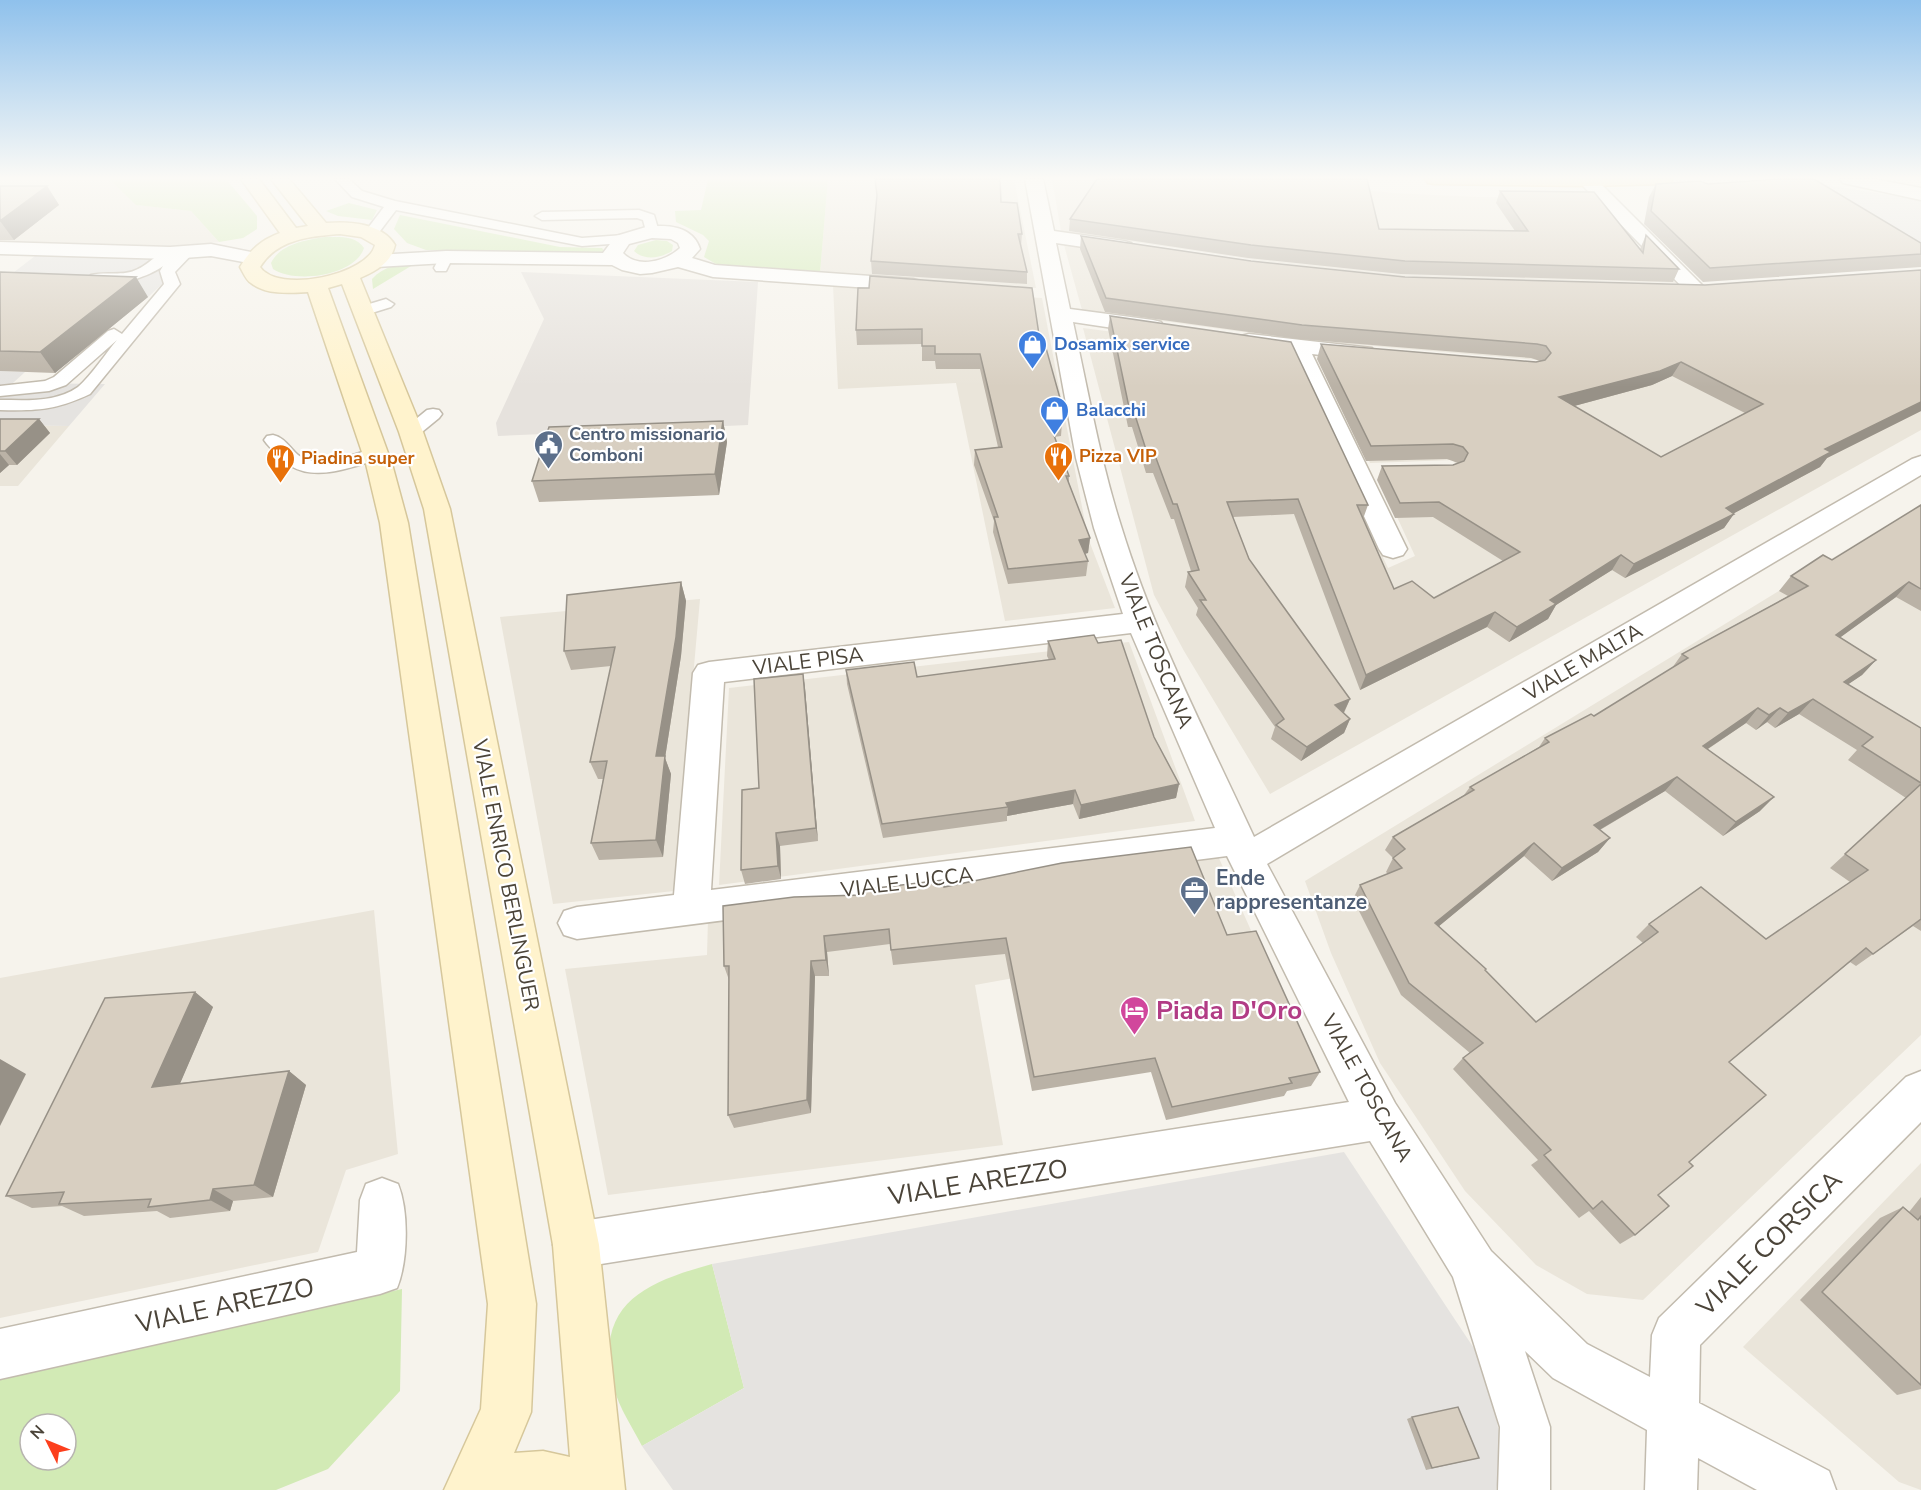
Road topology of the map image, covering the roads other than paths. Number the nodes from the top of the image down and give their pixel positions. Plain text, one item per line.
1 (15, 249) edge
2 (28, 249) junction
3 (264, 249) edge
4 (384, 249) edge
5 (614, 249) edge
6 (690, 249) edge
7 (1045, 249) edge
8 (1130, 249) edge
9 (1655, 249) edge
10 (1146, 251) edge
11 (178, 252) junction
12 (254, 258) junction
13 (616, 259) junction
14 (677, 260) junction
15 (0, 271) edge
16 (347, 274) junction
17 (82, 278) edge
18 (937, 287) edge
19 (1720, 289) edge
20 (1663, 290) edge
21 (1697, 291) junction
22 (1049, 301) junction
23 (150, 310) junction
24 (1173, 330) edge
25 (1230, 338) edge
26 (1298, 348) junction
27 (1391, 356) edge
28 (0, 377) edge
29 (0, 388) edge
30 (0, 405) edge
31 (273, 440) dead end
32 (375, 454) junction
33 (1921, 464) edge
34 (1393, 549) dead end
35 (1141, 622) junction
36 (1242, 850) junction
37 (691, 909) junction
38 (577, 923) dead end
39 (1921, 1092) edge
40 (1380, 1119) junction
41 (382, 1200) dead end
42 (576, 1245) junction
43 (1474, 1268) junction
44 (0, 1354) edge
45 (1674, 1419) junction
46 (470, 1490) edge
47 (476, 1490) edge
48 (581, 1490) edge
49 (599, 1490) edge
50 (1524, 1490) edge
51 (1671, 1490) edge
52 (1810, 1490) edge

1 - 2 street
2 - 11 street
2 - 15 street
3 - 12 main road
4 - 16 main road, VIALE ENRICO BERLINGUER
5 - 13 street
6 - 14 street
7 - 22 street, VIALE TOSCANA
8 - 10 street
9 - 21 street
11 - 12 street
11 - 17 lane
11 - 23 lane
12 - 16 main road
13 - 14 street
13 - 16 street
14 - 18 street
16 - 32 main road, VIALE ENRICO BERLINGUER
16 - 42 main road, VIALE ENRICO BERLINGUER
19 - 21 street
20 - 21 street
22 - 24 street
22 - 35 street, VIALE TOSCANA
23 - 29 lane
23 - 30 lane
25 - 26 street
26 - 27 street
26 - 34 street
28 - 29 lane
31 - 32 lane
32 - 46 main road, VIALE ENRICO BERLINGUER
33 - 36 street, VIALE MALTA
35 - 36 street, VIALE TOSCANA
35 - 37 street, VIALE PISA
36 - 37 street, VIALE LUCCA
36 - 40 street, VIALE TOSCANA
37 - 38 street, VIALE LUCCA
39 - 45 street, VIALE CORSICA
40 - 42 street, VIALE AREZZO
40 - 43 street, VIALE TOSCANA
41 - 44 street, VIALE AREZZO
42 - 49 main road, VIALE ENRICO BERLINGUER
43 - 45 street, VIALE TOSCANA
43 - 50 street
45 - 51 street
45 - 52 street, VIALE TOSCANA
47 - 48 main road

